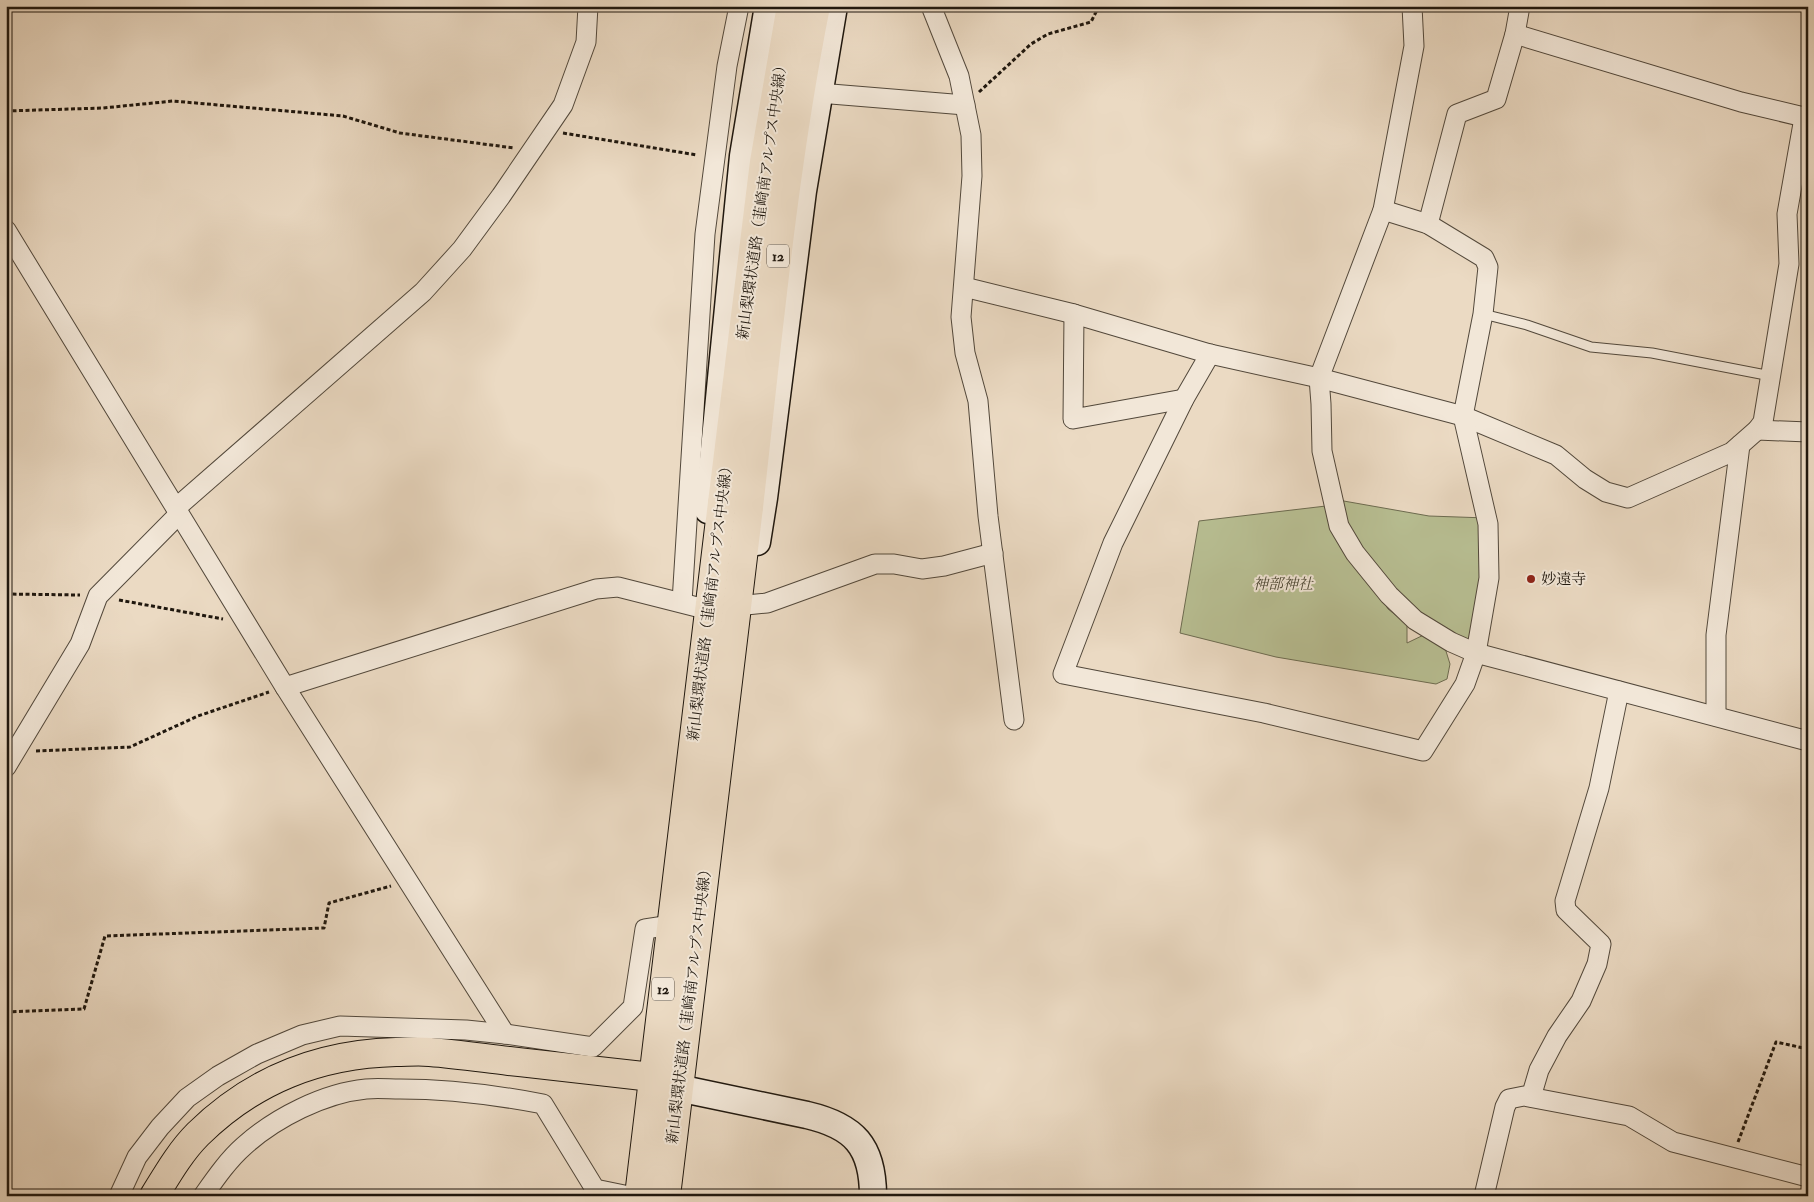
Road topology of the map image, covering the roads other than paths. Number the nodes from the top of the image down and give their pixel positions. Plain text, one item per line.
1 (588, 6) edge
2 (739, 6) edge
3 (768, 6) edge
4 (790, 6) edge
5 (816, 6) edge
6 (834, 6) edge
7 (930, 6) edge
8 (1412, 6) edge
9 (1520, 6) edge
10 (1515, 34) junction
11 (819, 93) junction
12 (965, 105) junction
13 (1807, 113) edge
14 (1383, 210) junction
15 (1428, 224) junction
16 (6, 230) edge
17 (964, 287) junction
18 (1074, 314) junction
19 (1484, 314) junction
20 (1210, 354) junction
21 (1771, 376) junction
22 (1318, 378) junction
23 (1184, 399) junction
24 (1463, 416) junction
25 (1757, 430) junction
26 (1808, 432) edge
27 (1740, 445) junction
28 (178, 511) junction
29 (993, 553) junction
30 (692, 605) junction
31 (746, 605) junction
32 (1476, 653) junction
33 (285, 687) junction
34 (1619, 690) junction
35 (1716, 716) junction
36 (1014, 720) dead end
37 (1808, 740) edge
38 (11, 760) edge
39 (688, 783) junction
40 (707, 849) junction
41 (671, 925) junction
42 (505, 1034) junction
43 (651, 1085) junction
44 (678, 1088) junction
45 (1530, 1097) junction
46 (1808, 1178) edge
47 (119, 1196) edge
48 (154, 1196) edge
49 (171, 1196) edge
50 (203, 1196) edge
51 (629, 1196) edge
52 (639, 1196) edge
53 (666, 1196) edge
54 (873, 1196) edge
55 (1484, 1196) edge

1 - 28 street
2 - 30 street
3 - 30 street
4 - 39 main road, 新山梨環状道路（韮崎南アルプス中央線） / 12
5 - 40 main road, 新山梨環状道路（韮崎南アルプス中央線） / 12
6 - 11 street
7 - 12 street
8 - 14 street
9 - 10 street
10 - 13 street
10 - 15 street
11 - 12 street
11 - 31 street
12 - 17 street
13 - 21 street
14 - 15 street
14 - 22 street
15 - 19 street
16 - 28 street
17 - 18 street
17 - 29 street
18 - 20 street
18 - 23 street
19 - 21 lane
19 - 24 street
20 - 22 street
20 - 23 street
21 - 25 street
22 - 24 street
22 - 32 street
23 - 32 street
24 - 27 street
24 - 32 street
25 - 26 street
25 - 27 street
27 - 35 street
28 - 33 street
28 - 38 street
29 - 31 street
29 - 36 street
30 - 33 street
30 - 39 street
31 - 40 street
32 - 34 street
33 - 42 street
34 - 35 street
34 - 45 street
35 - 37 street
39 - 41 main road, 新山梨環状道路（韮崎南アルプス中央線） / 12
40 - 44 main road, 新山梨環状道路（韮崎南アルプス中央線） / 12
41 - 42 street
41 - 43 main road, 新山梨環状道路（韮崎南アルプス中央線） / 12
42 - 47 street
43 - 44 main road
43 - 48 main road
43 - 49 main road
43 - 52 main road, 新山梨環状道路（韮崎南アルプス中央線） / 12
44 - 53 main road, 新山梨環状道路（韮崎南アルプス中央線） / 12
44 - 54 street
45 - 46 street
45 - 55 street
50 - 51 street

